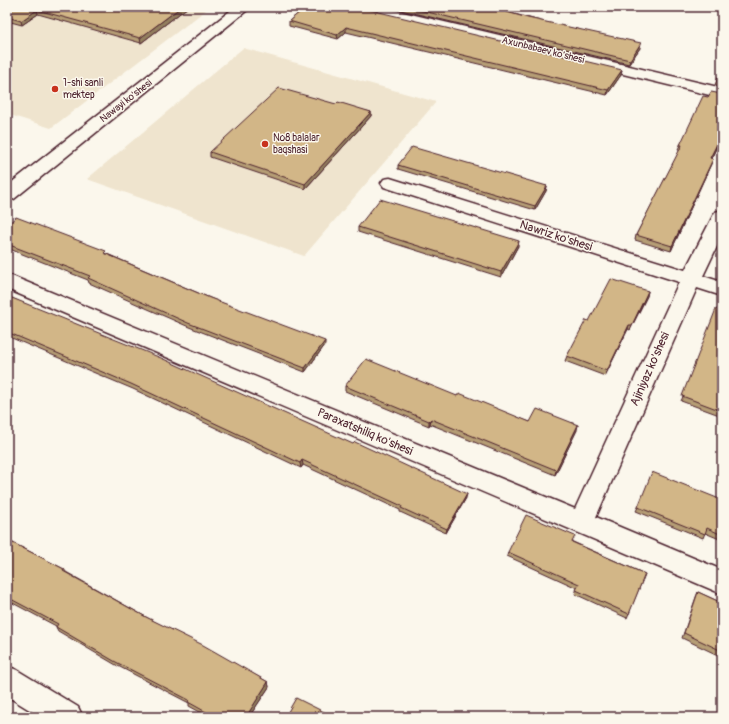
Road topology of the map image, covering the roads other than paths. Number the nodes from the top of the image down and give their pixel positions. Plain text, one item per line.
1 (244, 7) edge
2 (363, 7) edge
3 (722, 93) edge
4 (390, 183) dead end
5 (7, 195) edge
6 (722, 216) edge
7 (691, 279) junction
8 (7, 281) edge
9 (722, 289) edge
10 (581, 523) junction
11 (722, 582) edge
12 (7, 680) edge
13 (68, 717) edge

1 - 5 street, Nawayi ko'shesi
2 - 3 street, Axunbabaev ko'shesi
4 - 7 street, Nawriz ko'shesi
6 - 7 street, Ajiniyaz ko'shesi
7 - 9 street, Nawriz ko'shesi
7 - 10 street, Ajiniyaz ko'shesi
8 - 10 street, Paraxatshiliq ko'shesi
10 - 11 street, Paraxatshiliq ko'shesi
12 - 13 street

